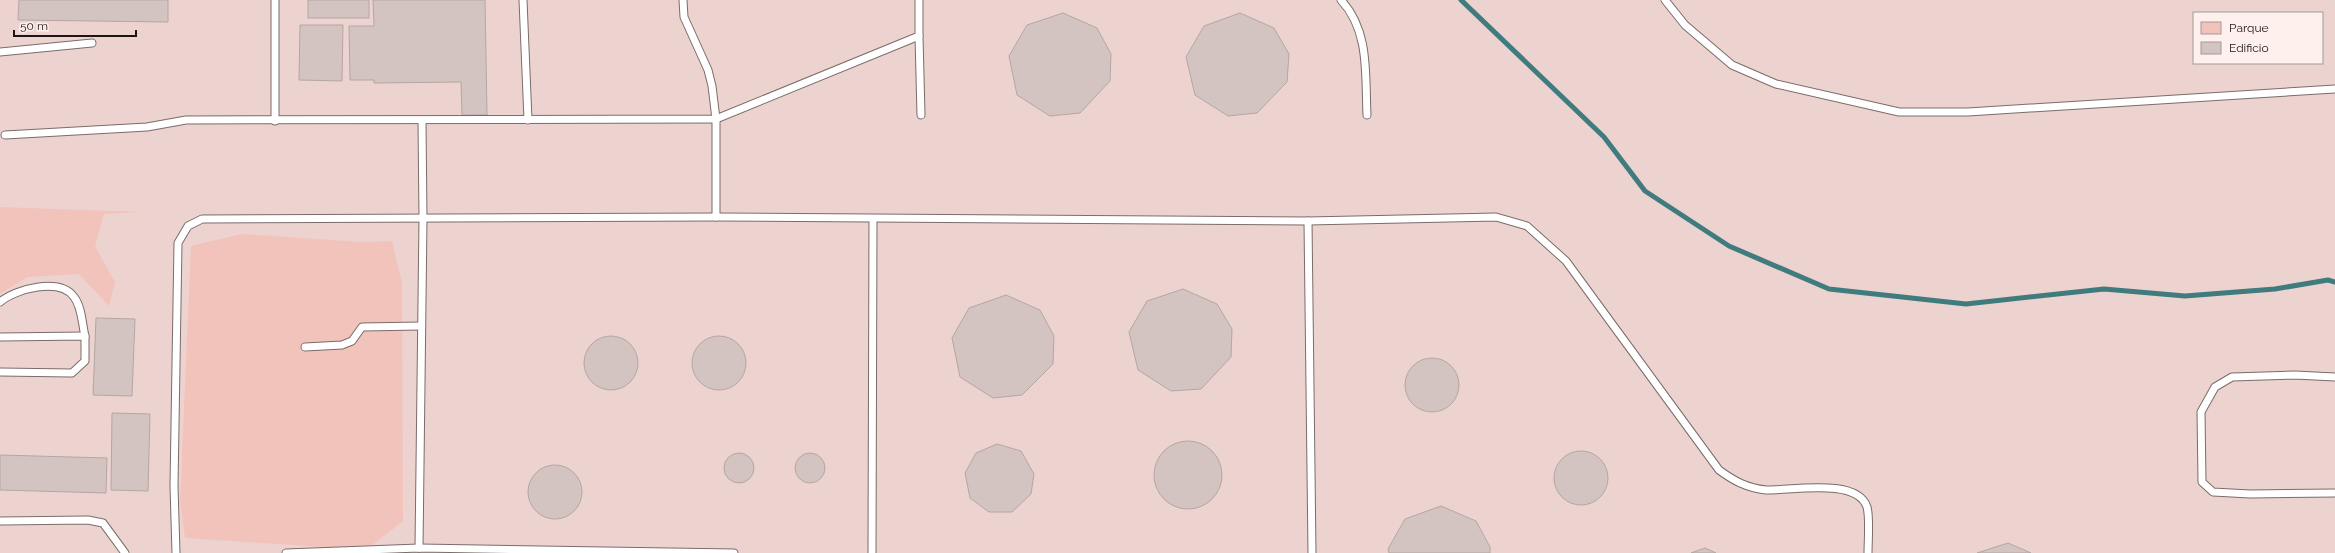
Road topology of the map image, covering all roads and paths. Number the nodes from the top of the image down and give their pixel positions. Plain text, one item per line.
1 (275, 0) edge
2 (523, 0) edge
3 (683, 0) edge
4 (919, 0) edge
5 (1341, 0) edge
6 (1665, 0) edge
7 (920, 36) junction
8 (92, 43) dead end
9 (0, 52) edge
10 (2335, 89) edge
11 (921, 115) dead end
12 (1367, 115) dead end
13 (716, 119) junction
14 (528, 120) junction
15 (275, 121) junction
16 (422, 121) junction
17 (5, 135) dead end
18 (716, 217) junction
19 (423, 219) junction
20 (873, 219) junction
21 (1308, 222) junction
22 (0, 302) edge
23 (422, 326) junction
24 (0, 336) edge
25 (85, 336) junction
26 (305, 347) dead end
27 (0, 372) edge
28 (2335, 377) edge
29 (2335, 493) edge
30 (0, 521) edge
31 (419, 548) junction
32 (125, 553) edge
33 (176, 553) edge
34 (286, 553) edge
35 (734, 553) edge
36 (872, 553) edge
37 (1312, 553) edge
38 (1868, 553) edge

1 - 15 lane
2 - 14 lane
3 - 13 lane
4 - 7 lane
5 - 12 lane
6 - 10 lane
7 - 11 lane
7 - 13 lane
8 - 9 lane
13 - 14 lane
13 - 18 lane
14 - 16 lane
15 - 16 lane
15 - 17 lane
16 - 19 lane
18 - 19 lane
18 - 20 lane
19 - 23 lane
19 - 33 lane
20 - 21 lane
20 - 36 lane
21 - 37 lane
21 - 38 lane
22 - 25 lane
23 - 26 lane
23 - 31 lane
24 - 25 lane
25 - 27 lane
28 - 29 lane
30 - 32 lane
31 - 34 lane
31 - 35 lane

